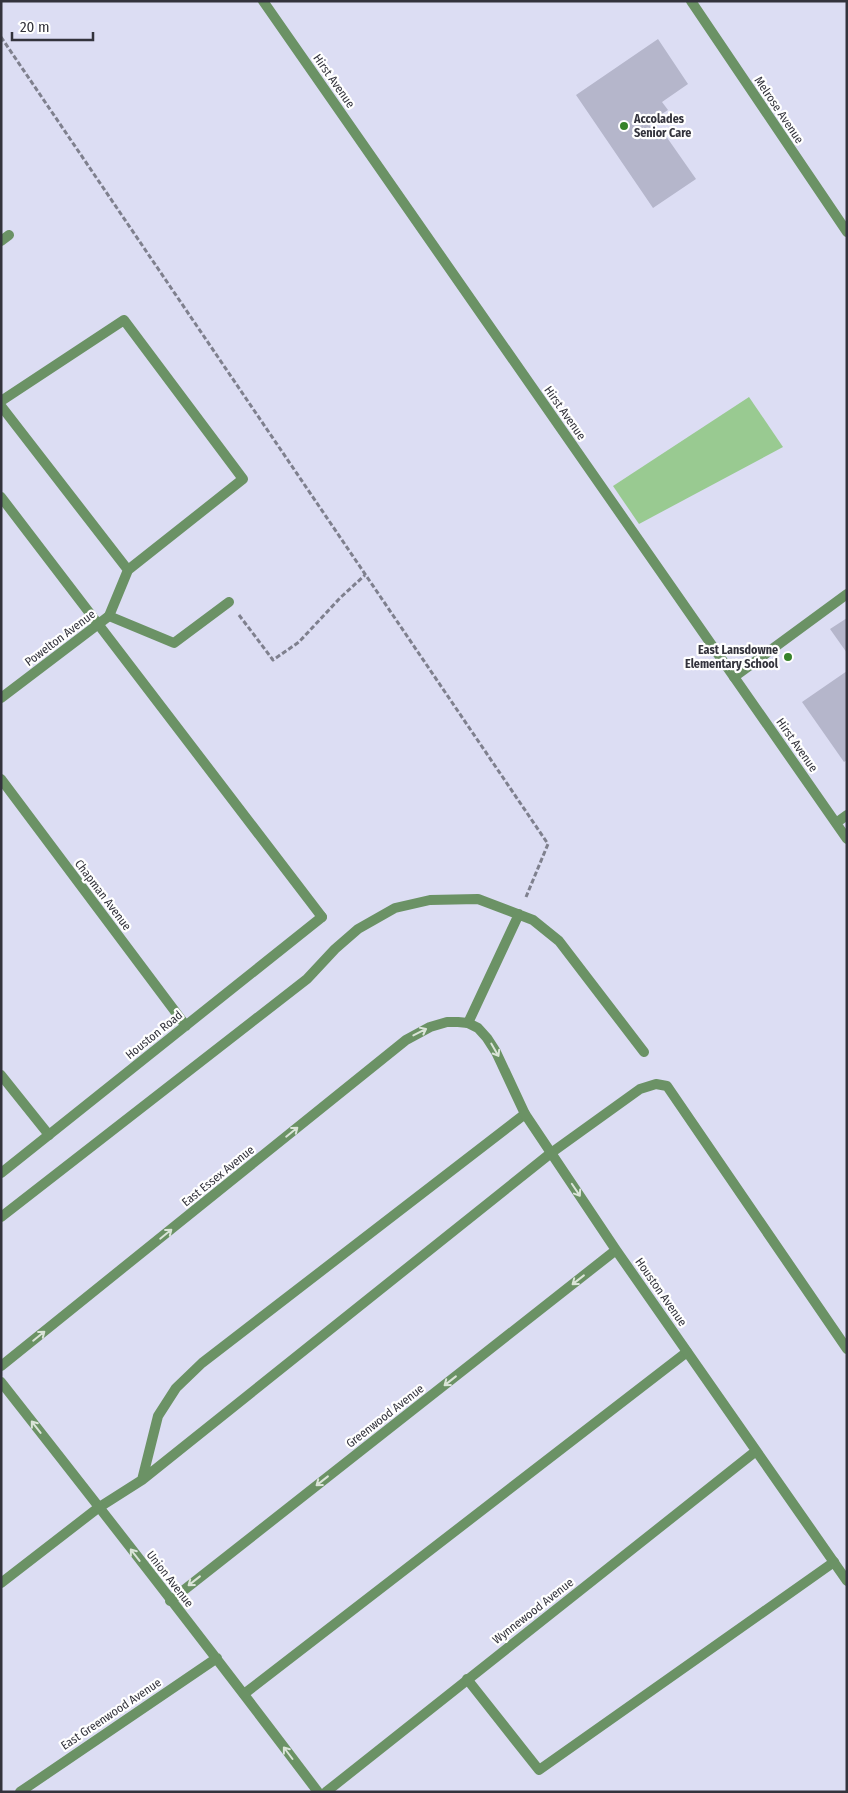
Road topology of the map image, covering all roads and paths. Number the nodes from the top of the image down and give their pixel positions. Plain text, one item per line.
1 (263, 1) edge
2 (691, 1) edge
3 (1, 37) edge
4 (847, 232) edge
5 (1, 401) edge
6 (1, 406) edge
7 (1, 497) edge
8 (128, 570) junction
9 (365, 576) junction
10 (847, 594) edge
11 (229, 602) joint
12 (109, 616) junction
13 (98, 624) junction
14 (734, 677) junction
15 (1, 698) edge
16 (1, 779) edge
17 (847, 816) edge
18 (836, 823) junction
19 (847, 839) edge
20 (519, 914) junction
21 (463, 1023) junction
22 (186, 1026) junction
23 (644, 1052) dead end
24 (1, 1075) edge
25 (525, 1114) junction
26 (49, 1135) junction
27 (552, 1153) junction
28 (1, 1173) edge
29 (1, 1218) edge
30 (616, 1250) junction
31 (847, 1349) edge
32 (687, 1352) junction
33 (1, 1366) edge
34 (1, 1382) edge
35 (756, 1451) junction
36 (142, 1480) junction
37 (98, 1508) junction
38 (834, 1562) junction
39 (847, 1581) edge
40 (1, 1583) edge
41 (170, 1600) junction
42 (216, 1658) junction
43 (467, 1679) junction
44 (244, 1694) junction
45 (20, 1792) edge
46 (318, 1792) edge
47 (326, 1792) edge

1 - 14 street, Hirst Avenue
2 - 4 street, Melrose Avenue
3 - 9 path
5 - 8 street
6 - 8 street
7 - 13 street
8 - 12 street
9 - 11 path
9 - 20 path
10 - 14 street
11 - 12 street
12 - 13 street, Powelton Avenue
13 - 15 street, Powelton Avenue
13 - 22 street, Houston Road
14 - 18 street, Hirst Avenue
16 - 22 street, Chapman Avenue
17 - 18 street
18 - 19 street, Hirst Avenue
20 - 21 street
20 - 23 street
20 - 29 street
21 -> 25 street, Houston Avenue
33 -> 21 street, East Essex Avenue
22 - 26 street, Houston Road
24 - 26 street
25 - 27 street, Houston Avenue
25 - 36 street
26 - 28 street, Houston Road
27 -> 30 street, Houston Avenue
27 - 31 street
27 - 36 street
30 - 32 street, Houston Avenue
30 -> 41 street, Greenwood Avenue
32 - 35 street, Houston Avenue
32 - 44 street
37 -> 34 street, Union Avenue
35 - 38 street, Houston Avenue
35 - 43 street, Wynnewood Avenue
36 - 37 street
37 - 40 street
41 -> 37 street, Union Avenue
38 - 39 street, Houston Avenue
38 - 43 street
41 - 42 street, Union Avenue
42 - 44 street, Union Avenue
42 - 45 street, East Greenwood Avenue
43 - 47 street, Wynnewood Avenue
46 -> 44 street, Union Avenue

